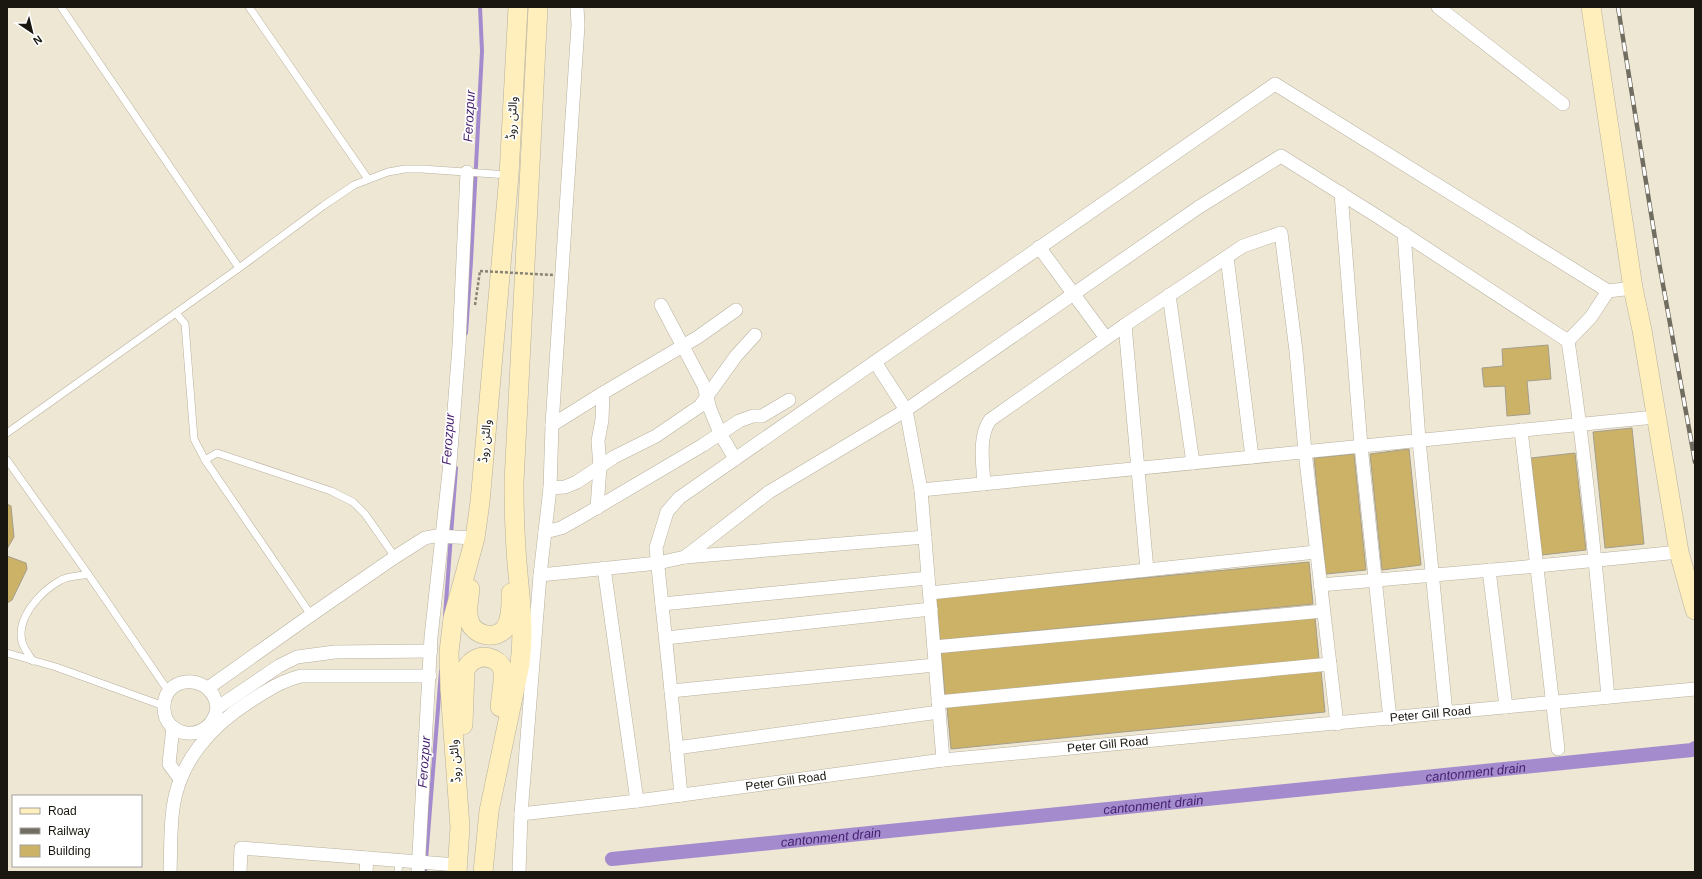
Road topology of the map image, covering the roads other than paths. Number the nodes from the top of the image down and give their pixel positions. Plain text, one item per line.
1 (61, 7) edge
2 (248, 7) edge
3 (518, 7) edge
4 (538, 7) edge
5 (577, 7) edge
6 (1438, 7) edge
7 (1591, 7) edge
8 (1563, 104) dead end
9 (462, 172) junction
10 (509, 175) junction
11 (368, 179) junction
12 (1341, 193) junction
13 (1404, 233) junction
14 (1040, 247) junction
15 (1228, 257) junction
16 (239, 268) junction
17 (1633, 288) junction
18 (1608, 291) junction
19 (1075, 294) junction
20 (1170, 295) junction
21 (661, 305) dead end
22 (736, 310) dead end
23 (176, 313) junction
24 (1125, 325) junction
25 (754, 335) dead end
26 (1106, 338) junction
27 (1568, 341) junction
28 (683, 346) junction
29 (875, 362) junction
30 (603, 393) junction
31 (706, 398) junction
32 (789, 400) dead end
33 (906, 410) junction
34 (1655, 417) junction
35 (1581, 424) junction
36 (552, 425) junction
37 (1521, 430) junction
38 (7, 433) edge
39 (720, 433) junction
40 (1419, 440) junction
41 (1361, 446) junction
42 (1304, 452) junction
43 (1252, 457) junction
44 (735, 459) junction
45 (7, 460) edge
46 (205, 460) junction
47 (1193, 463) junction
48 (600, 467) junction
49 (1138, 468) junction
50 (984, 484) junction
51 (550, 488) junction
52 (921, 490) junction
53 (597, 508) junction
54 (514, 524) junction
55 (545, 532) junction
56 (442, 536) junction
57 (925, 537) junction
58 (475, 538) junction
59 (1316, 552) junction
60 (1679, 552) junction
61 (395, 557) junction
62 (685, 557) junction
63 (1596, 561) junction
64 (658, 563) junction
65 (1537, 566) junction
66 (604, 568) junction
67 (1147, 570) junction
68 (1489, 570) junction
69 (88, 574) junction
70 (540, 575) junction
71 (1433, 575) junction
72 (928, 578) junction
73 (1376, 580) junction
74 (1320, 585) junction
75 (930, 593) junction
76 (662, 604) junction
77 (931, 609) junction
78 (1695, 610) edge
79 (1323, 611) junction
80 (310, 615) junction
81 (666, 638) junction
82 (934, 647) junction
83 (431, 651) junction
84 (7, 652) edge
85 (32, 660) junction
86 (1330, 664) junction
87 (935, 665) junction
88 (430, 676) junction
89 (208, 688) junction
90 (1695, 689) edge
91 (671, 691) junction
92 (169, 692) junction
93 (1608, 697) junction
94 (1553, 703) junction
95 (164, 706) junction
96 (939, 707) junction
97 (1506, 707) junction
98 (217, 708) junction
99 (1446, 713) junction
100 (1390, 719) junction
101 (1338, 724) junction
102 (173, 727) junction
103 (676, 748) junction
104 (1558, 749) dead end
105 (943, 760) junction
106 (180, 778) junction
107 (681, 795) junction
108 (637, 801) junction
109 (490, 805) junction
110 (522, 814) junction
111 (460, 827) junction
112 (367, 858) junction
113 (399, 867) edge
114 (418, 867) edge
115 (457, 869) edge
116 (170, 872) edge
117 (240, 872) edge
118 (366, 872) edge
119 (484, 872) edge
120 (518, 872) edge

1 - 16 lane
2 - 11 lane
3 - 10 main road, والٹن روڈ
4 - 54 main road, والٹن روڈ
5 - 36 street
6 - 8 street
7 - 17 main road
9 - 10 lane
9 - 11 lane
9 - 56 street
10 - 58 main road, والٹن روڈ
11 - 16 lane
12 - 13 street
12 - 19 street
12 - 41 street
13 - 27 street
13 - 40 street
14 - 18 street
14 - 19 street
14 - 29 street
15 - 20 street
15 - 42 street
15 - 43 street
16 - 23 lane
17 - 18 street
17 - 34 main road
18 - 27 street
19 - 26 street
19 - 33 street
20 - 24 street
20 - 47 street
21 - 28 street
22 - 28 street
23 - 38 lane
23 - 46 lane
24 - 26 street
24 - 49 street
25 - 31 street
26 - 50 street
27 - 35 street
28 - 30 street
28 - 31 street
29 - 33 street
29 - 44 street
30 - 36 street
30 - 48 street
31 - 39 street
31 - 48 street
32 - 39 street
33 - 52 street
33 - 62 street
34 - 35 street
34 - 60 main road
35 - 37 street
35 - 63 street
36 - 51 street
37 - 40 street
37 - 65 street
39 - 44 street
39 - 53 street
40 - 41 street
40 - 71 street
41 - 42 street
41 - 73 street
42 - 43 street
42 - 59 street
43 - 47 street
44 - 64 street
45 - 69 lane
46 - 61 lane
46 - 80 lane
47 - 49 street
48 - 51 street
48 - 53 street
49 - 50 street
49 - 67 street
50 - 52 street
51 - 55 street
52 - 57 street
53 - 55 street
54 - 58 main road
54 - 109 main road, والٹن روڈ
55 - 70 street
56 - 58 street
56 - 61 street
56 - 83 street
57 - 62 street
57 - 72 street
58 - 111 main road, والٹن روڈ
59 - 67 street
59 - 74 street
60 - 63 street
60 - 78 main road
61 - 80 street
62 - 64 street
63 - 65 street
63 - 93 street
64 - 66 street
64 - 76 street
65 - 68 street
65 - 94 street
66 - 70 street
66 - 108 street
67 - 75 street
68 - 71 street
68 - 97 street
69 - 85 lane
69 - 92 lane
70 - 110 street
71 - 73 street
71 - 99 street
72 - 75 street
72 - 76 street
73 - 74 street
73 - 100 street
74 - 79 street
75 - 77 street
76 - 81 street
77 - 81 street
77 - 82 street
79 - 82 street
79 - 86 street
80 - 89 street
81 - 91 street
82 - 87 street
83 - 88 street
83 - 98 street
84 - 85 lane
85 - 95 lane
86 - 96 street
86 - 101 street
87 - 91 street
87 - 96 street
88 - 106 street
88 - 114 street
89 - 92 street
89 - 98 street
90 - 93 street, Peter Gill Road
91 - 103 street
92 - 95 street
93 - 94 street, Peter Gill Road
94 - 97 street, Peter Gill Road
94 - 104 street
95 - 102 street
96 - 103 street
96 - 105 street
97 - 99 street, Peter Gill Road
98 - 102 street
99 - 100 street, Peter Gill Road
100 - 101 street, Peter Gill Road
101 - 105 street, Peter Gill Road
102 - 106 street
103 - 107 street
105 - 107 street, Peter Gill Road
106 - 116 street
107 - 108 street, Peter Gill Road
108 - 110 street, Peter Gill Road
109 - 111 main road
109 - 119 main road, والٹن روڈ
110 - 120 street
111 - 115 main road, والٹن روڈ
112 - 113 street
112 - 117 street
112 - 118 street
113 - 114 street
114 - 115 street

